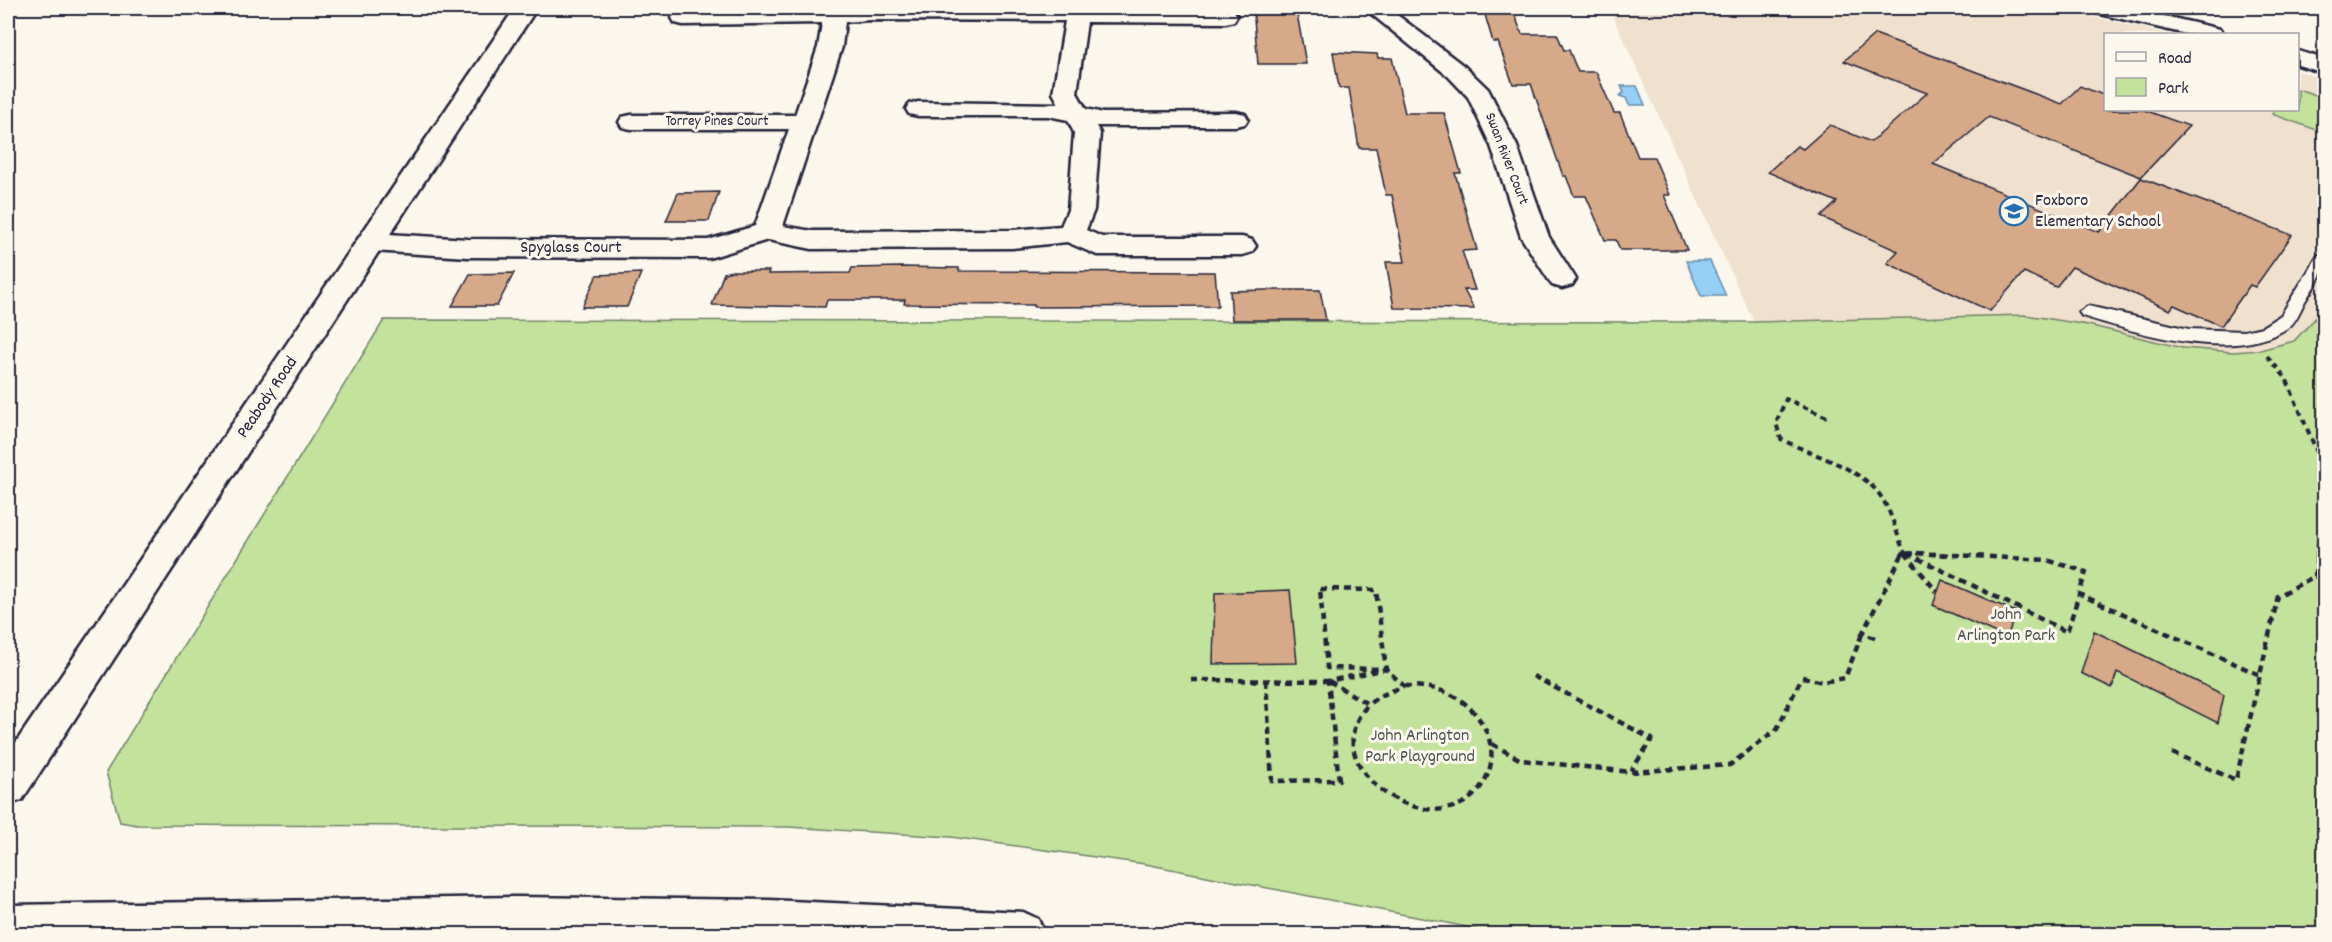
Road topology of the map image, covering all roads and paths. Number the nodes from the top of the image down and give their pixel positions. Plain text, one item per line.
1 (526, 8) edge
2 (1376, 8) edge
3 (2104, 8) edge
4 (1083, 11) edge
5 (1226, 16) dead end
6 (834, 17) junction
7 (683, 18) dead end
8 (2208, 33) edge
9 (2299, 58) edge
10 (2325, 66) edge
11 (918, 109) dead end
12 (1076, 115) junction
13 (1236, 119) dead end
14 (631, 122) dead end
15 (804, 122) junction
16 (767, 231) junction
17 (1071, 233) junction
18 (372, 242) junction
19 (1242, 246) dead end
20 (2325, 259) edge
21 (1562, 279) dead end
22 (2088, 312) dead end
23 (2244, 336) junction
24 (1827, 417) dead end
25 (1904, 552) junction
26 (2315, 576) junction
27 (2325, 583) edge
28 (1937, 592) dead end
29 (2079, 594) junction
30 (1862, 634) junction
31 (1875, 638) dead end
32 (1386, 669) junction
33 (2260, 675) junction
34 (1533, 676) dead end
35 (1191, 680) dead end
36 (1266, 680) junction
37 (1328, 681) junction
38 (1404, 686) junction
39 (1366, 703) junction
40 (1492, 744) junction
41 (2172, 753) dead end
42 (1631, 772) junction
43 (8, 787) edge
44 (8, 926) edge
45 (648, 927) edge
46 (1023, 934) edge

1 - 18 street, Peabody Road
2 - 21 street, Swan River Court
3 - 8 street
4 - 5 street
4 - 6 street
4 - 12 street
6 - 7 street
6 - 15 street
9 - 10 street
11 - 12 street
12 - 13 street
12 - 17 street
14 - 15 street, Torrey Pines Court
15 - 16 street
16 - 17 street
16 - 18 street, Spyglass Court
17 - 19 street
18 - 43 street, Peabody Road
20 - 23 lane
22 - 23 lane
23 - 26 path
24 - 25 path
25 - 28 path
25 - 29 path
25 - 29 path
25 - 30 path
26 - 27 path
26 - 33 path
29 - 33 path
30 - 31 path
30 - 42 path
32 - 32 path
32 - 37 path
32 - 38 path
33 - 41 path
34 - 42 path
35 - 36 path
36 - 37 path
36 - 37 path
37 - 39 path
38 - 39 path
38 - 40 path
39 - 40 path
40 - 42 path
44 - 45 street
45 - 46 street

